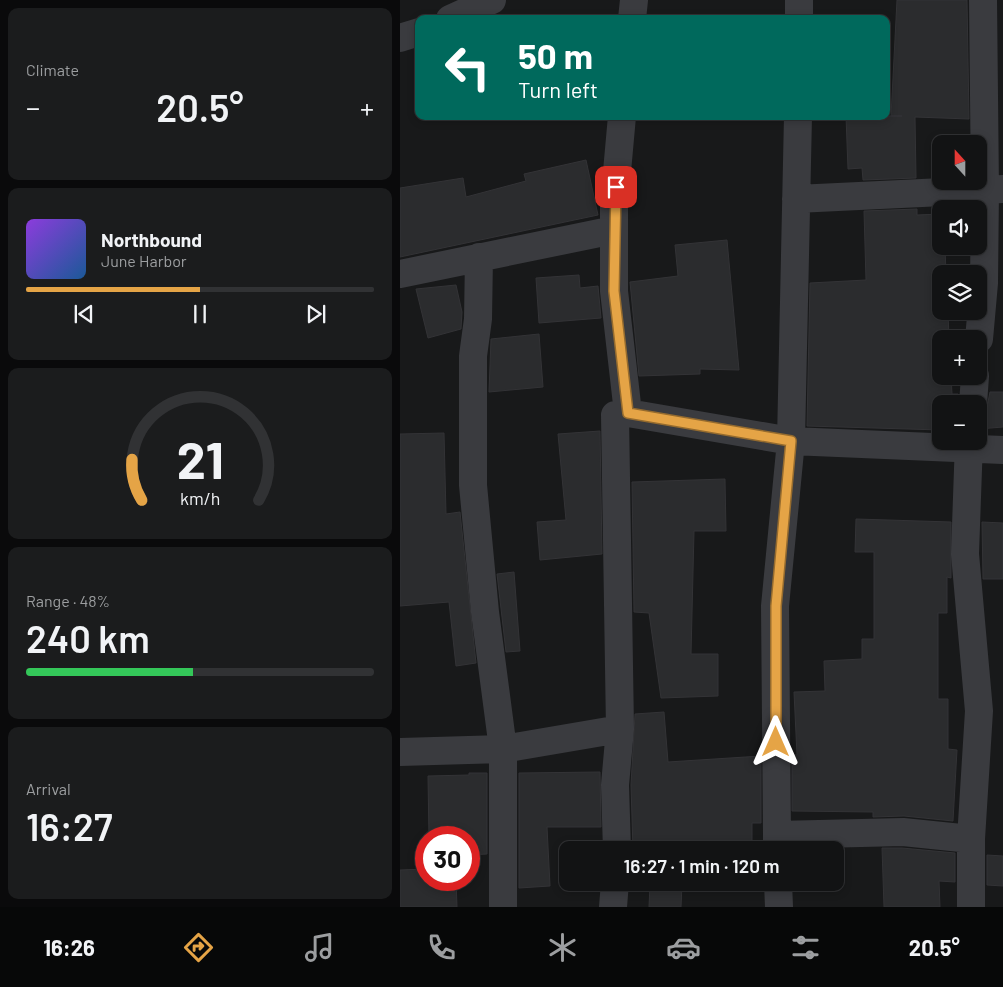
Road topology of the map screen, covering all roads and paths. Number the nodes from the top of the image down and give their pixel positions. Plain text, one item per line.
1 (492, 0) edge
2 (634, 0) edge
3 (799, 0) edge
4 (983, 0) edge
5 (459, 15) edge
6 (632, 15) edge
7 (799, 15) edge
8 (415, 33) edge
9 (400, 38) edge
10 (622, 120) edge
11 (798, 120) edge
12 (994, 189) edge
13 (796, 199) junction
14 (614, 230) junction
15 (479, 257) junction
16 (400, 274) edge
17 (980, 330) edge
18 (628, 413) junction
19 (791, 441) junction
20 (932, 444) edge
21 (987, 448) edge
22 (969, 450) edge
23 (1003, 450) edge
24 (620, 729) junction
25 (503, 749) junction
26 (400, 752) edge
27 (970, 839) junction
28 (617, 841) edge
29 (777, 841) edge
30 (790, 841) edge
31 (614, 891) edge
32 (778, 891) edge
33 (503, 907) edge
34 (613, 907) edge
35 (779, 907) edge
36 (971, 907) edge

1 - 5 street
2 - 6 street
3 - 7 street
4 - 12 street
8 - 9 street
10 - 14 street
11 - 13 street
12 - 13 street
12 - 17 street
13 - 19 street
14 - 15 street
14 - 18 street
15 - 16 street
15 - 25 street
18 - 19 street
18 - 24 street
19 - 20 street
19 - 29 street
21 - 23 street
22 - 27 street
24 - 25 street
24 - 28 street
25 - 26 street
25 - 33 street
27 - 30 street
27 - 36 street
31 - 34 street
32 - 35 street

